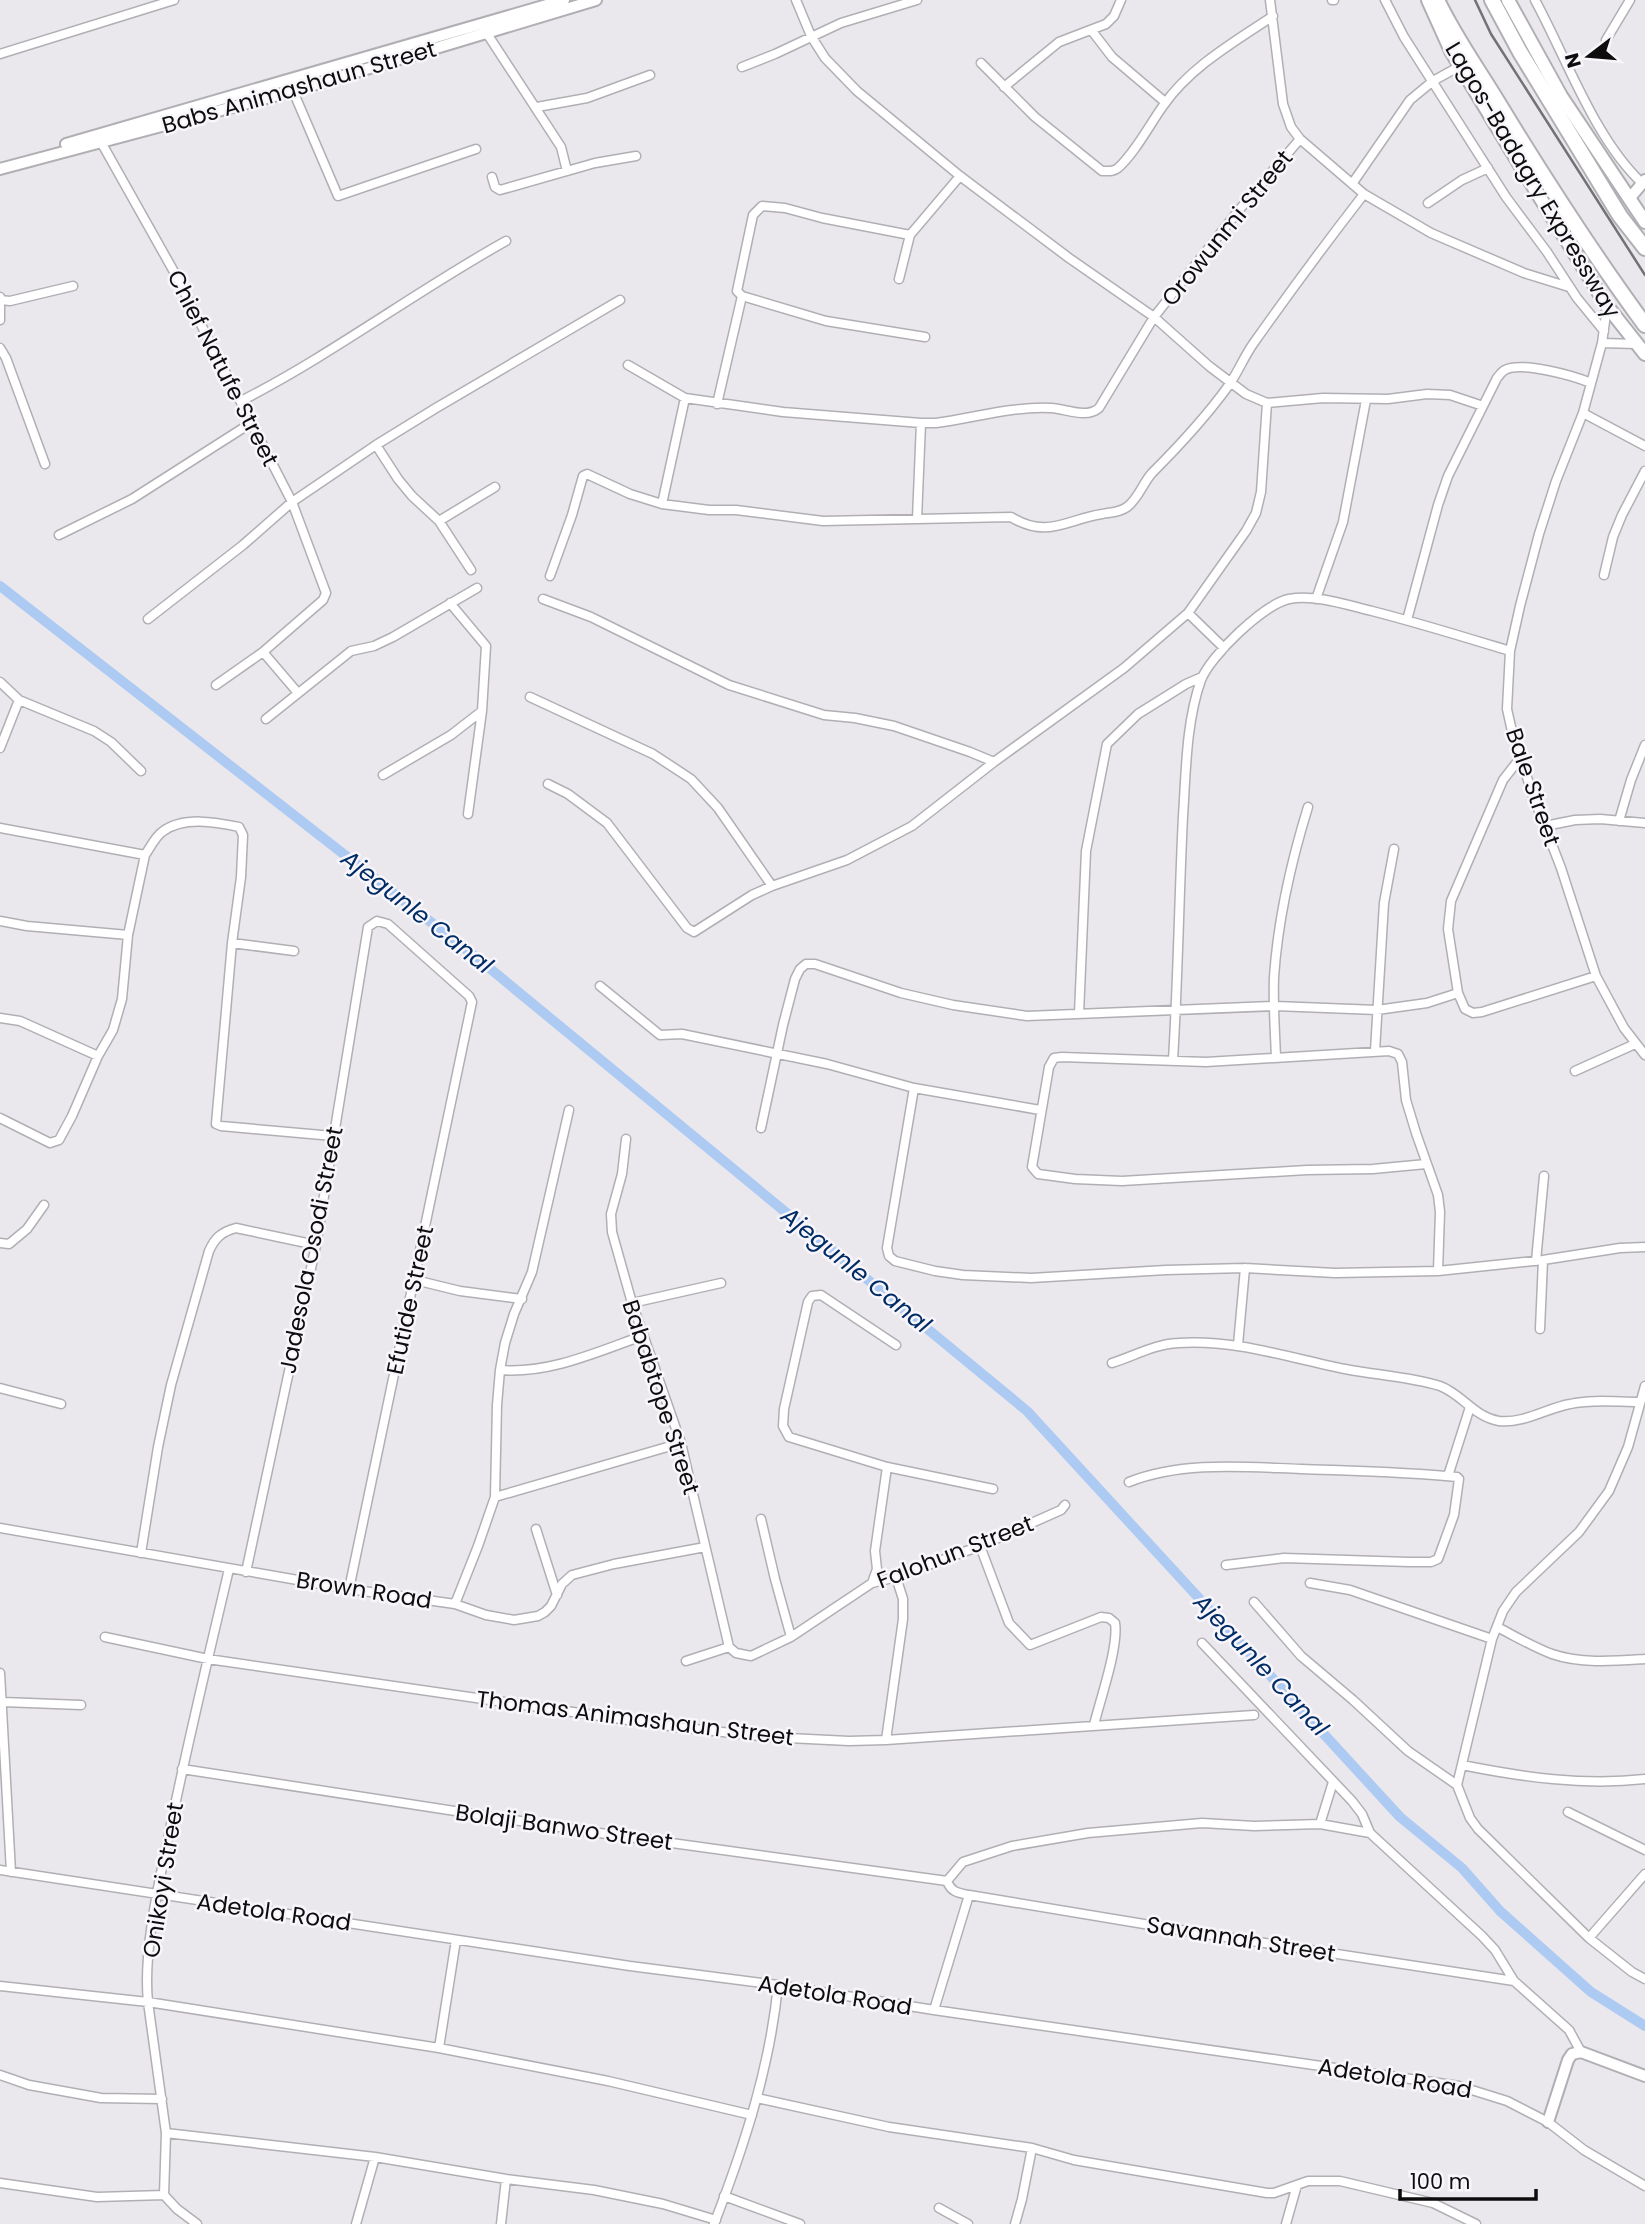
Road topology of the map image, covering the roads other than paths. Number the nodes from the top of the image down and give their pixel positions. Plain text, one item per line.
1 (174, 0) edge
2 (564, 0) edge
3 (596, 0) edge
4 (796, 0) edge
5 (917, 0) edge
6 (1121, 0) edge
7 (1270, 0) edge
8 (1385, 0) edge
9 (1428, 0) edge
10 (1437, 0) edge
11 (1492, 0) edge
12 (1508, 0) edge
13 (1535, 0) edge
14 (1630, 0) edge
15 (529, 5) edge
16 (1273, 16) junction
17 (484, 28) junction
18 (1092, 31) junction
19 (811, 36) junction
20 (1606, 40) dead end
21 (0, 54) edge
22 (981, 63) dead end
23 (743, 66) dead end
24 (1460, 66) junction
25 (650, 75) dead end
26 (1433, 81) junction
27 (1004, 87) junction
28 (293, 91) junction
29 (1165, 102) junction
30 (537, 107) junction
31 (1300, 139) junction
32 (101, 142) junction
33 (477, 149) dead end
34 (636, 156) dead end
35 (0, 167) edge
36 (1488, 168) junction
37 (567, 171) junction
38 (960, 176) junction
39 (492, 177) dead end
40 (1644, 182) edge
41 (1352, 184) junction
42 (1364, 194) junction
43 (1629, 199) junction
44 (1428, 203) dead end
45 (1644, 219) edge
46 (910, 235) junction
47 (506, 240) dead end
48 (1645, 248) edge
49 (899, 279) dead end
50 (73, 286) dead end
51 (1569, 287) junction
52 (742, 296) junction
53 (0, 299) edge
54 (620, 300) dead end
55 (1607, 306) junction
56 (1154, 317) junction
57 (0, 320) edge
58 (1645, 326) edge
59 (1604, 331) junction
60 (925, 337) dead end
61 (1602, 343) junction
62 (0, 348) edge
63 (1641, 349) edge
64 (628, 365) dead end
65 (1230, 383) junction
66 (1591, 383) junction
67 (685, 398) junction
68 (1366, 400) junction
69 (241, 401) junction
70 (1267, 403) junction
71 (717, 404) junction
72 (1483, 406) junction
73 (1583, 413) junction
74 (251, 423) junction
75 (921, 424) junction
76 (376, 445) junction
77 (1645, 446) edge
78 (44, 464) dead end
79 (1645, 471) edge
80 (495, 487) dead end
81 (292, 502) junction
82 (662, 504) junction
83 (917, 519) junction
84 (439, 521) junction
85 (59, 535) dead end
86 (471, 570) dead end
87 (1604, 575) dead end
88 (550, 576) dead end
89 (477, 588) dead end
90 (542, 599) dead end
91 (1316, 599) junction
92 (450, 603) junction
93 (1188, 613) junction
94 (148, 619) dead end
95 (1407, 620) junction
96 (1224, 648) junction
97 (1510, 651) junction
98 (263, 652) junction
99 (1202, 677) junction
100 (0, 682) edge
101 (216, 685) dead end
102 (298, 693) junction
103 (530, 697) dead end
104 (19, 700) junction
105 (482, 711) junction
106 (266, 719) dead end
107 (1645, 745) edge
108 (0, 748) edge
109 (1521, 757) junction
110 (994, 762) junction
111 (141, 771) dead end
112 (383, 775) dead end
113 (548, 784) dead end
114 (1308, 807) dead end
115 (468, 814) dead end
116 (1619, 821) junction
117 (1645, 822) edge
118 (1545, 826) junction
119 (0, 828) edge
120 (1394, 849) dead end
121 (145, 855) junction
122 (772, 886) junction
123 (0, 920) edge
124 (368, 927) joint
125 (128, 935) junction
126 (233, 943) junction
127 (294, 951) dead end
128 (1596, 976) junction
129 (600, 986) dead end
130 (1458, 993) junction
131 (1275, 1006) junction
132 (1176, 1010) junction
133 (1377, 1010) junction
134 (1079, 1014) junction
135 (0, 1018) edge
136 (1635, 1044) junction
137 (1375, 1051) junction
138 (777, 1053) junction
139 (1645, 1055) edge
140 (98, 1056) junction
141 (1276, 1058) junction
142 (1173, 1060) junction
143 (1576, 1071) dead end
144 (914, 1087) junction
145 (569, 1110) dead end
146 (1040, 1110) junction
147 (0, 1118) edge
148 (761, 1128) dead end
149 (333, 1136) junction
150 (626, 1139) dead end
151 (1426, 1164) junction
152 (1544, 1176) dead end
153 (44, 1205) dead end
154 (0, 1243) edge
155 (316, 1245) junction
156 (1645, 1247) edge
157 (1540, 1261) junction
158 (1245, 1268) junction
159 (1438, 1271) junction
160 (415, 1280) junction
161 (721, 1283) dead end
162 (522, 1298) junction
163 (632, 1303) junction
164 (1540, 1329) dead end
165 (642, 1336) junction
166 (896, 1345) dead end
167 (1238, 1345) junction
168 (1112, 1363) dead end
169 (500, 1370) junction
170 (1645, 1386) edge
171 (0, 1388) edge
172 (1640, 1402) junction
173 (61, 1404) dead end
174 (1469, 1407) junction
175 (681, 1443) junction
176 (887, 1467) junction
177 (1448, 1476) junction
178 (1129, 1482) dead end
179 (993, 1489) dead end
180 (495, 1497) junction
181 (1065, 1505) dead end
182 (761, 1519) dead end
183 (536, 1529) dead end
184 (0, 1532) edge
185 (980, 1546) junction
186 (705, 1547) junction
187 (141, 1553) junction
188 (1226, 1565) dead end
189 (229, 1569) junction
190 (246, 1572) junction
191 (897, 1577) junction
192 (872, 1583) junction
193 (1310, 1583) dead end
194 (349, 1589) junction
195 (557, 1595) junction
196 (1254, 1602) dead end
197 (455, 1604) junction
198 (1497, 1627) junction
199 (105, 1637) dead end
200 (791, 1637) junction
201 (1492, 1639) junction
202 (1202, 1643) dead end
203 (732, 1650) junction
204 (208, 1659) junction
205 (1645, 1659) edge
206 (686, 1661) dead end
207 (0, 1673) edge
208 (3, 1702) junction
209 (81, 1705) dead end
210 (1254, 1715) dead end
211 (1094, 1725) junction
212 (886, 1740) junction
213 (1462, 1765) junction
214 (182, 1769) junction
215 (1645, 1779) edge
216 (1333, 1782) junction
217 (1457, 1785) junction
218 (1568, 1812) dead end
219 (1321, 1824) junction
220 (1370, 1833) junction
221 (1645, 1850) edge
222 (0, 1870) edge
223 (11, 1872) junction
224 (1645, 1874) edge
225 (947, 1881) junction
226 (969, 1895) junction
227 (156, 1896) junction
228 (1589, 1938) junction
229 (456, 1940) junction
230 (1645, 1979) edge
231 (1514, 1981) junction
232 (0, 1986) edge
233 (778, 1986) junction
234 (148, 2002) junction
235 (934, 2010) junction
236 (439, 2048) junction
237 (1581, 2052) junction
238 (0, 2075) edge
239 (1645, 2076) edge
240 (757, 2098) junction
241 (162, 2099) junction
242 (752, 2115) junction
243 (1548, 2122) junction
244 (166, 2133) junction
245 (1032, 2148) junction
246 (375, 2157) junction
247 (506, 2179) junction
248 (0, 2183) edge
249 (1297, 2185) junction
250 (1645, 2186) edge
251 (164, 2195) junction
252 (724, 2196) junction
253 (939, 2208) dead end
254 (715, 2222) edge
255 (197, 2224) edge
256 (356, 2224) edge
257 (501, 2224) edge
258 (800, 2224) edge
259 (968, 2224) edge
260 (1015, 2224) edge
261 (1286, 2224) edge
262 (1476, 2224) edge

1 - 21 street
2 - 15 main road, Babs Animashaun Street
3 - 17 main road, Babs Animashaun Street
4 - 19 street
5 - 19 street
6 - 18 street
7 - 16 street
8 - 26 street
9 - 24 main road, Lagos-Badagry Expressway
10 - 58 highway, Lagos-Badagry Expressway
11 - 48 highway
12 - 43 main road
13 - 40 street
14 - 20 street
15 - 17 main road, Babs Animashaun Street
16 - 29 street
16 - 31 street
17 - 28 main road, Babs Animashaun Street
17 - 30 street
17 - 35 main road, Babs Animashaun Street
18 - 27 street
18 - 29 street
19 - 23 street
19 - 38 street
22 - 27 street
24 - 26 street
24 - 55 main road, Lagos-Badagry Expressway
25 - 30 street
26 - 36 street
26 - 41 street
27 - 29 street
28 - 32 main road, Babs Animashaun Street
28 - 33 street
30 - 37 street
31 - 41 street
31 - 56 street, Orowunmi Street
32 - 35 main road, Babs Animashaun Street
32 - 69 street, Chief Natufe Street
34 - 37 street
36 - 44 street
36 - 51 street
37 - 39 street
38 - 46 street
38 - 56 street
40 - 43 main road
41 - 42 street
42 - 51 street
42 - 65 street
43 - 45 main road
46 - 49 street
46 - 52 street
47 - 69 street
50 - 53 street
51 - 59 street
52 - 60 street
52 - 71 street
53 - 57 street
54 - 76 street
55 - 59 street, Bale Street
55 - 63 main road, Lagos-Badagry Expressway
56 - 65 street
56 - 75 street, Orowunmi Street
59 - 61 street, Bale Street
61 - 63 street
61 - 66 street, Bale Street
62 - 78 street
64 - 67 street
65 - 70 street
65 - 83 street
66 - 72 street
66 - 73 street, Bale Street
67 - 71 street
67 - 82 street
68 - 70 street
68 - 72 street
68 - 91 street
69 - 74 street, Chief Natufe Street
70 - 93 street
71 - 75 street
72 - 95 street
73 - 77 street
73 - 97 street, Bale Street
74 - 81 street, Chief Natufe Street
74 - 85 street
75 - 83 street
76 - 81 street
76 - 84 street
79 - 87 street
80 - 84 street
81 - 94 street
81 - 98 street, Chief Natufe Street
82 - 83 street
82 - 88 street
84 - 86 street
89 - 92 street
90 - 110 street
91 - 95 street
91 - 96 street
92 - 102 street
92 - 105 street
93 - 96 street
93 - 110 street
95 - 97 street
96 - 99 street
97 - 109 street, Bale Street
98 - 101 street
98 - 102 street
99 - 132 street
99 - 134 street
100 - 104 street
102 - 106 street
103 - 122 street
104 - 108 street
104 - 111 street
105 - 112 street
105 - 115 street
107 - 116 street
109 - 118 street, Bale Street
109 - 130 street
110 - 122 street
113 - 122 street
114 - 131 street
116 - 117 street
116 - 118 street
118 - 128 street, Bale Street
119 - 121 street
120 - 133 street
121 - 125 street
121 - 126 street
123 - 125 street
124 - 149 street, Jadesola Osodi Street
124 - 160 street, Efutide Street
125 - 140 street
126 - 127 street
126 - 149 street
128 - 130 street
128 - 136 street, Bale Street
129 - 138 street
130 - 133 street
131 - 132 street
131 - 133 street
131 - 141 street
132 - 134 street
132 - 142 street
133 - 137 street
134 - 138 street
135 - 140 street
136 - 139 street, Bale Street
136 - 143 street
137 - 141 street
137 - 151 street
138 - 144 street
138 - 148 street
140 - 147 street
141 - 142 street
142 - 146 street
144 - 146 street
144 - 158 street
145 - 162 street
146 - 151 street
149 - 155 street, Jadesola Osodi Street
150 - 163 street, Bababtope Street
151 - 159 street
152 - 157 street
153 - 154 street
155 - 187 street
155 - 190 street, Jadesola Osodi Street
156 - 157 street
157 - 159 street
157 - 164 street
158 - 159 street
158 - 167 street
160 - 162 street
160 - 194 street, Efutide Street
161 - 163 street
162 - 169 street
163 - 165 street, Bababtope Street
165 - 169 street
165 - 175 street, Bababtope Street
166 - 176 street
167 - 168 street
167 - 174 street
169 - 180 street
170 - 172 street
171 - 173 street
172 - 174 street
172 - 198 street
174 - 177 street
175 - 180 street
175 - 186 street, Bababtope Street
176 - 179 street
176 - 192 street
177 - 178 street
177 - 188 street
180 - 197 street
181 - 185 street, Falohun Street
182 - 200 street
183 - 195 street
184 - 187 street, Brown Road
185 - 191 street, Falohun Street
185 - 211 street
186 - 195 street, Brown Road
186 - 203 street, Bababtope Street
187 - 189 street, Brown Road
189 - 190 street, Brown Road
189 - 204 street, Onikoyi Street
190 - 194 street, Brown Road
191 - 192 street, Falohun Street
191 - 212 street
192 - 200 street, Falohun Street
193 - 201 street
194 - 197 street, Brown Road
195 - 197 street, Brown Road
196 - 217 street
198 - 201 street
198 - 205 street
199 - 204 street, Thomas Animashaun Street
200 - 203 street, Falohun Street
201 - 213 street
202 - 216 street
203 - 206 street, Falohun Street
204 - 212 street, Thomas Animashaun Street
204 - 214 street, Onikoyi Street
207 - 208 street
208 - 209 street
208 - 223 street
210 - 211 street, Thomas Animashaun Street
211 - 212 street, Thomas Animashaun Street
213 - 215 street
213 - 217 street
214 - 225 street, Bolaji Banwo Street
214 - 227 street, Onikoyi Street
216 - 219 street
216 - 220 street
217 - 228 street
218 - 221 street
219 - 220 street
219 - 225 street
220 - 231 street
222 - 223 street, Adetola Road
223 - 227 street, Adetola Road
224 - 228 street
225 - 226 street, Savannah Street
226 - 231 street, Savannah Street
226 - 235 street
227 - 229 street, Adetola Road
227 - 234 street, Onikoyi Street
228 - 230 street
229 - 233 street, Adetola Road
229 - 236 street
231 - 237 street
232 - 234 street
233 - 235 street, Adetola Road
233 - 240 street
234 - 236 street
234 - 241 street, Onikoyi Street
235 - 243 street, Adetola Road
236 - 242 street
237 - 239 main road
237 - 243 main road
238 - 241 street
240 - 242 street
240 - 245 street
241 - 244 street, Onikoyi Street
242 - 252 street
243 - 250 street, Adetola Road
244 - 246 street
244 - 251 street, Onikoyi Street
245 - 249 street
245 - 260 street
246 - 247 street
246 - 256 street
247 - 254 street
247 - 257 street
248 - 251 street
249 - 261 street
249 - 262 street
251 - 255 street
252 - 254 street
252 - 258 street
253 - 259 street

